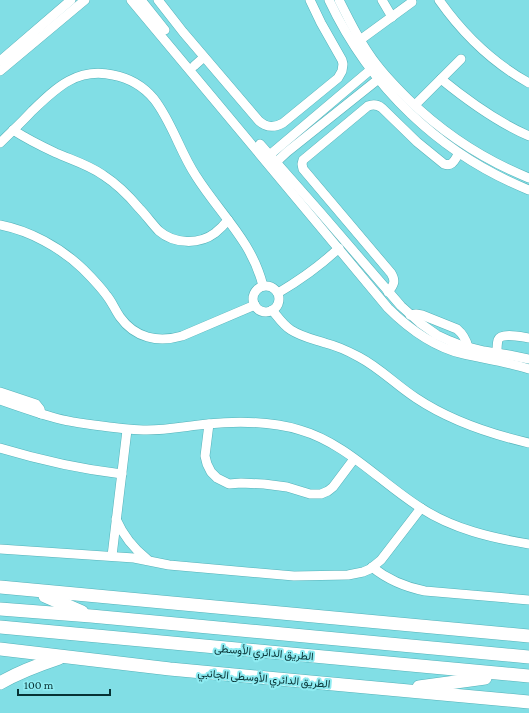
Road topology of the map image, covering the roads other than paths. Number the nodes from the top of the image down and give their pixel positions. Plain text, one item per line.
1 (72, 0) edge
2 (85, 0) edge
3 (131, 0) edge
4 (141, 0) edge
5 (158, 0) edge
6 (310, 0) edge
7 (329, 0) edge
8 (339, 0) edge
9 (382, 0) edge
10 (439, 0) edge
11 (412, 2) dead end
12 (392, 17) junction
13 (360, 40) junction
14 (18, 51) junction
15 (204, 57) junction
16 (461, 59) dead end
17 (3, 60) edge
18 (194, 66) junction
19 (374, 67) junction
20 (0, 71) edge
21 (381, 77) junction
22 (441, 79) junction
23 (529, 83) edge
24 (415, 105) junction
25 (328, 120) junction
26 (13, 130) junction
27 (337, 132) junction
28 (529, 136) edge
29 (0, 143) edge
30 (459, 153) junction
31 (267, 157) junction
32 (273, 165) junction
33 (529, 178) edge
34 (529, 190) edge
35 (298, 193) junction
36 (331, 202) junction
37 (320, 212) junction
38 (228, 220) junction
39 (0, 225) edge
40 (339, 248) junction
41 (264, 286) junction
42 (388, 292) junction
43 (278, 293) junction
44 (254, 305) junction
45 (272, 310) junction
46 (410, 315) junction
47 (529, 338) edge
48 (468, 347) junction
49 (497, 353) junction
50 (529, 359) edge
51 (529, 369) edge
52 (0, 392) edge
53 (0, 400) edge
54 (42, 414) junction
55 (208, 424) junction
56 (127, 430) junction
57 (529, 443) edge
58 (0, 448) edge
59 (354, 459) junction
60 (122, 474) junction
61 (421, 508) junction
62 (116, 519) junction
63 (529, 544) edge
64 (0, 549) edge
65 (112, 556) junction
66 (148, 560) junction
67 (372, 567) junction
68 (0, 588) edge
69 (33, 591) junction
70 (529, 600) edge
71 (0, 609) edge
72 (91, 616) junction
73 (0, 627) edge
74 (529, 636) edge
75 (0, 649) edge
76 (64, 656) junction
77 (529, 657) edge
78 (508, 674) junction
79 (529, 676) edge
80 (0, 683) edge
81 (396, 690) junction
82 (529, 702) edge

1 - 14 street
2 - 14 street
3 - 31 street
4 - 18 street
5 - 15 street
6 - 15 street
7 - 19 street
8 - 13 street
9 - 12 street
10 - 23 street
11 - 12 street
12 - 13 street
13 - 19 street
14 - 17 street
15 - 18 street
16 - 22 street
17 - 20 street
18 - 31 street
19 - 21 street
19 - 31 street
21 - 24 street
21 - 25 street
21 - 30 street
22 - 24 street
22 - 28 street
24 - 33 street
25 - 27 street
25 - 32 street
26 - 29 street
26 - 38 street
26 - 38 street
27 - 30 street
27 - 36 street
30 - 34 street
31 - 32 street
32 - 35 street
35 - 37 street
35 - 40 street
36 - 37 street
36 - 42 street
37 - 42 street
38 - 41 street
39 - 44 street
40 - 43 street
40 - 51 street
41 - 43 street
41 - 44 street
42 - 46 street
43 - 45 street
44 - 45 street
45 - 57 street
46 - 48 street
46 - 48 street
47 - 49 street
48 - 49 street
49 - 50 street
52 - 54 street
53 - 54 street
54 - 56 street
55 - 56 street
55 - 59 street
55 - 59 street
56 - 60 street
58 - 60 street
59 - 61 street
60 - 62 street
61 - 63 street
61 - 67 street
62 - 65 street
62 - 66 street
64 - 65 street
65 - 66 street
66 - 67 street
67 - 70 street
68 - 69 highway
69 - 72 highway
69 - 74 highway
71 - 72 highway, الطريق الدائري الأوسطى
72 - 77 highway, الطريق الدائري الأوسطى
73 - 78 highway, الطريق الدائري الأوسطى
75 - 76 highway, الطريق الدائري الأوسطى الجانبي
76 - 80 highway
76 - 81 highway, الطريق الدائري الأوسطى الجانبي
78 - 79 highway, الطريق الدائري الأوسطى
78 - 81 highway
81 - 82 highway, الطريق الدائري الأوسطى الجانبي

